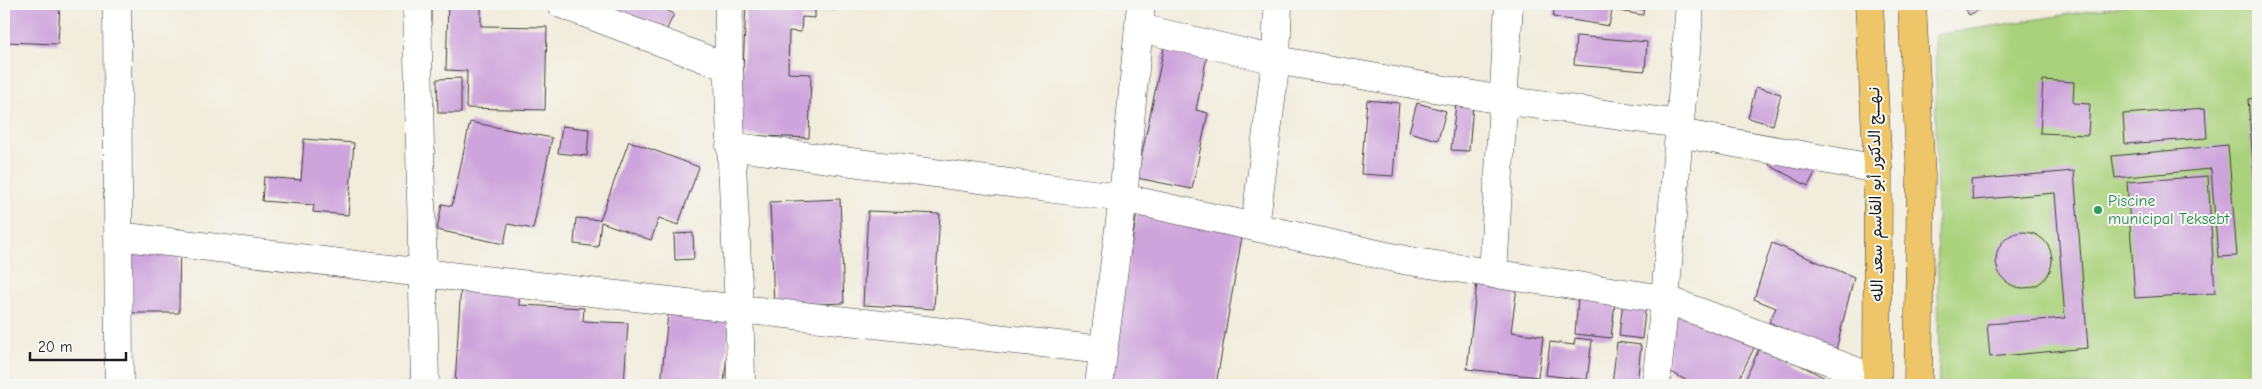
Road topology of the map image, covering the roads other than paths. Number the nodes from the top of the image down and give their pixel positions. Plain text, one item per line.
1 (117, 4) edge
2 (417, 4) edge
3 (561, 4) edge
4 (729, 4) edge
5 (1278, 4) edge
6 (1509, 4) edge
7 (1690, 4) edge
8 (1869, 4) edge
9 (1912, 4) edge
10 (1141, 16) edge
11 (1276, 60) junction
12 (727, 67) junction
13 (1502, 100) junction
14 (1680, 128) junction
15 (730, 146) junction
16 (1878, 170) junction
17 (1123, 198) junction
18 (1255, 227) junction
19 (118, 236) junction
20 (423, 273) junction
21 (1494, 274) junction
22 (1665, 299) junction
23 (740, 308) junction
24 (1103, 350) junction
25 (1877, 382) edge
26 (120, 385) edge
27 (425, 385) edge
28 (741, 385) edge
29 (1099, 385) edge
30 (1656, 385) edge
31 (1918, 385) edge

1 - 19 lane
2 - 20 lane
3 - 12 lane
4 - 12 lane
5 - 11 lane
6 - 13 lane
7 - 14 lane
8 - 16 main road, نـهـــج الدكتور أبو القاسم سعد الله
9 - 31 main road
10 - 11 lane
10 - 17 lane
11 - 13 lane
11 - 18 lane
12 - 15 lane
13 - 14 lane
13 - 21 lane
14 - 16 lane
14 - 22 lane
15 - 17 lane
15 - 23 lane
16 - 25 main road, نـهـــج الدكتور أبو القاسم سعد الله
17 - 18 lane
17 - 24 lane
18 - 21 lane
19 - 20 lane
19 - 26 lane
20 - 23 lane
20 - 27 lane
21 - 22 lane
22 - 25 lane
22 - 30 lane
23 - 24 lane
23 - 28 lane
24 - 29 lane

